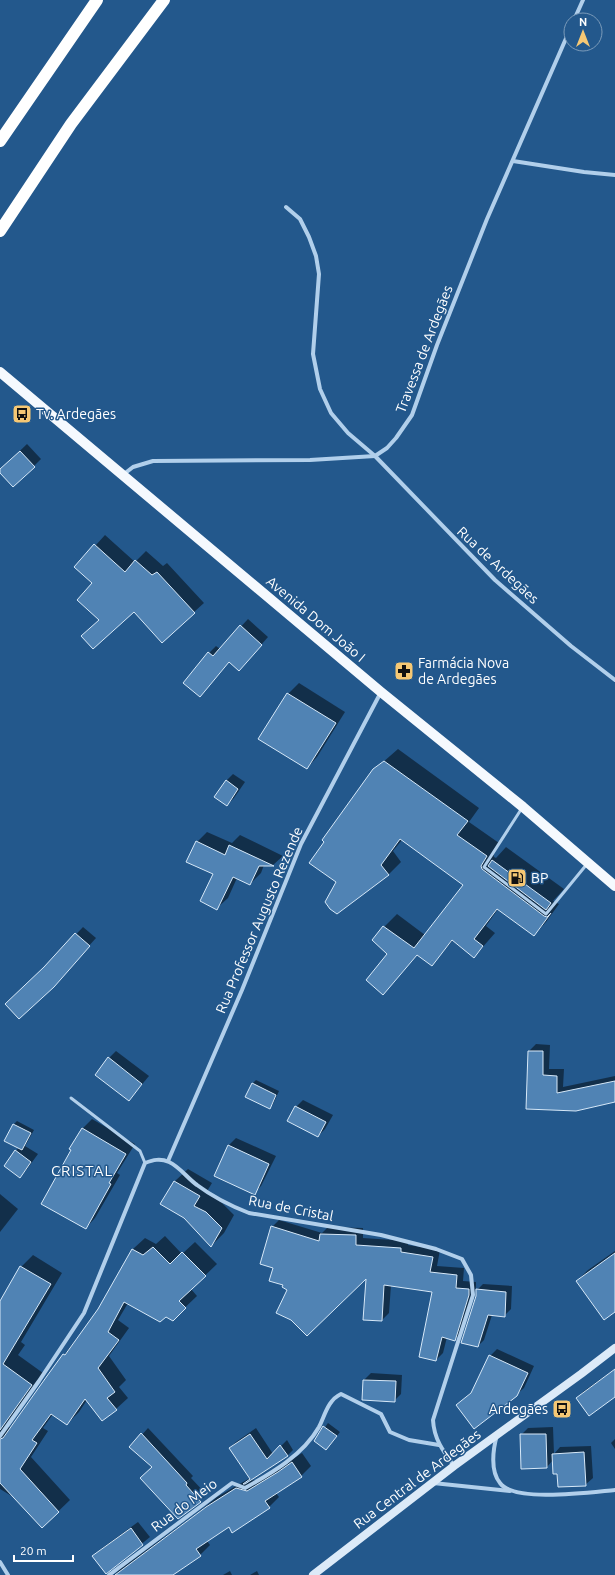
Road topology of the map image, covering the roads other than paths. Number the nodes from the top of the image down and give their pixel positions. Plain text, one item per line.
1 (97, 0) edge
2 (164, 0) edge
3 (583, 0) edge
4 (578, 12) edge
5 (563, 45) edge
6 (0, 141) edge
7 (513, 161) junction
8 (615, 175) edge
9 (286, 207) dead end
10 (0, 231) edge
11 (0, 372) edge
12 (375, 456) junction
13 (124, 475) junction
14 (615, 680) edge
15 (381, 692) junction
16 (523, 807) junction
17 (588, 863) junction
18 (615, 886) edge
19 (71, 1098) dead end
20 (168, 1161) junction
21 (145, 1163) junction
22 (615, 1348) edge
23 (498, 1434) junction
24 (0, 1436) edge
25 (439, 1445) junction
26 (454, 1466) junction
27 (432, 1483) junction
28 (615, 1490) edge
29 (510, 1491) junction
30 (0, 1562) edge
31 (8, 1575) edge
32 (109, 1575) edge
33 (313, 1575) edge

1 - 6 highway
2 - 10 highway
3 - 4 street
5 - 7 street, Travessa de Ardegães
7 - 8 street
7 - 12 street, Travessa de Ardegães
9 - 12 street, Rua de Ardegães
11 - 13 main road, Avenida Dom João I
12 - 13 street
12 - 14 street, Rua de Ardegães
13 - 15 main road, Avenida Dom João I
15 - 16 main road, Avenida Dom João I
15 - 20 street, Rua Professor Augusto Rezende
16 - 17 main road, Avenida Dom João I
16 - 17 lane
17 - 18 main road, Avenida Dom João I
19 - 21 lane
20 - 21 street
20 - 25 street, Rua de Cristal
21 - 24 street
22 - 23 street, Rua Central de Ardegães
23 - 26 street, Rua Central de Ardegães
23 - 29 street
25 - 26 street, Rua de Cristal
25 - 32 street, Rua do Meio
26 - 27 street, Rua Central de Ardegães
27 - 29 street
27 - 33 street, Rua Central de Ardegães
28 - 29 street
30 - 31 street

